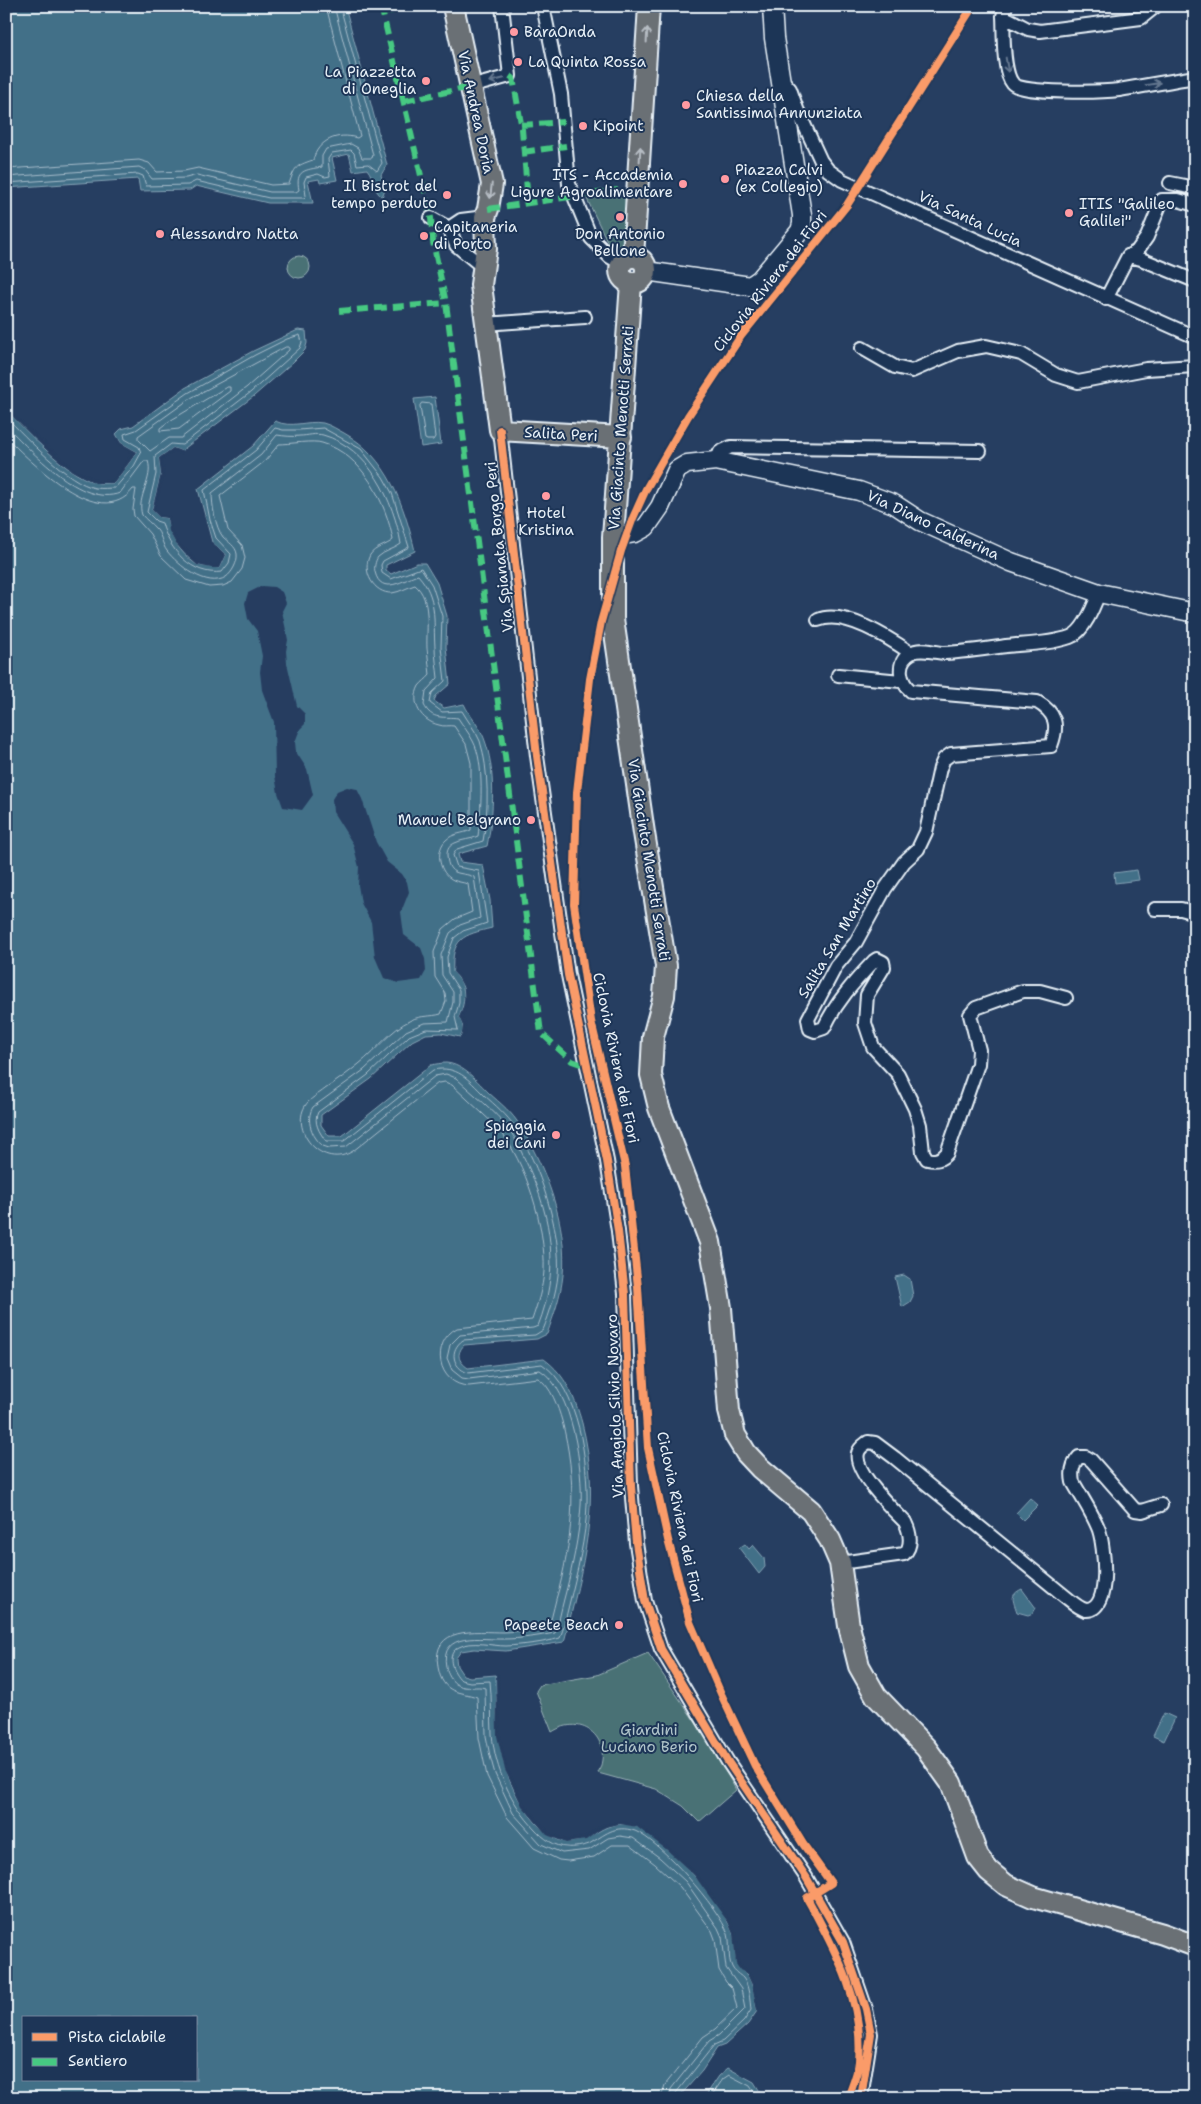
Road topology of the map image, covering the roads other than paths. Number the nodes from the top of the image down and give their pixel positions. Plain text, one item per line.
1 (453, 6) edge
2 (502, 6) edge
3 (542, 6) edge
4 (648, 6) edge
5 (772, 6) edge
6 (1156, 6) edge
7 (1005, 11) edge
8 (1195, 77) edge
9 (781, 78) junction
10 (470, 86) junction
11 (1170, 183) dead end
12 (1195, 188) edge
13 (1195, 205) edge
14 (485, 217) junction
15 (431, 218) dead end
16 (449, 228) junction
17 (1128, 256) junction
18 (484, 268) junction
19 (633, 268) junction
20 (1195, 281) edge
21 (1106, 299) junction
22 (585, 317) dead end
23 (485, 324) junction
24 (1195, 338) edge
25 (862, 348) dead end
26 (1195, 366) edge
27 (500, 430) junction
28 (621, 437) junction
29 (980, 451) dead end
30 (716, 461) junction
31 (613, 537) junction
32 (1099, 593) junction
33 (1195, 613) edge
34 (818, 620) dead end
35 (911, 653) junction
36 (526, 661) joint
37 (838, 675) dead end
38 (902, 681) junction
39 (1155, 909) dead end
40 (1195, 913) edge
41 (1066, 998) dead end
42 (1161, 1505) dead end
43 (840, 1563) junction
44 (1195, 1946) edge
45 (862, 2098) edge

1 - 10 main road, Via Andrea Doria
2 -> 10 street
3 - 19 street
19 -> 4 main road, Via Giacinto Menotti Serrati
5 - 9 main road
6 - 7 street
7 -> 8 street
9 - 19 main road
9 - 21 street, Via Santa Lucia
10 -> 14 main road, Via Andrea Doria
11 - 12 street
13 - 17 street
14 - 16 street
14 - 18 main road, Via Andrea Doria
15 - 16 street
16 - 18 street
17 - 20 street
17 - 21 street
18 - 23 main road, Via Spianata Borgo Peri
19 - 28 main road, Via Giacinto Menotti Serrati
21 - 24 street, Via Santa Lucia
22 - 23 street
23 - 27 main road, Via Spianata Borgo Peri
25 - 26 street
27 - 28 main road, Salita Peri
27 - 36 street, Via Spianata Borgo Peri
28 - 31 main road, Via Giacinto Menotti Serrati
29 - 30 street
30 - 31 main road, Via Diano Calderina
30 - 32 main road, Via Diano Calderina
31 - 43 main road, Via Giacinto Menotti Serrati
32 - 33 main road, Via Diano Calderina
32 - 35 street
34 - 35 street
35 - 38 street
36 - 45 street, Via Angiolo Silvio Novaro
37 - 38 street
38 - 41 street, Salita San Martino
39 - 40 street
42 - 43 street
43 - 44 main road, Via Giacinto Menotti Serrati

